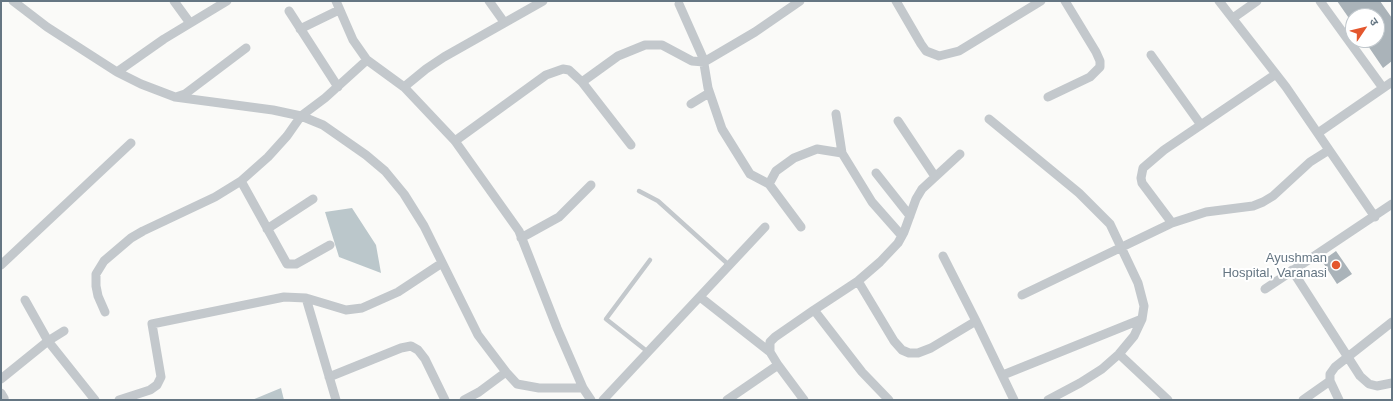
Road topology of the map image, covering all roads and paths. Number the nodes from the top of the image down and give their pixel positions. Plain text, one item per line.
1 (13, 1) edge
2 (174, 1) edge
3 (227, 1) edge
4 (336, 1) edge
5 (489, 1) edge
6 (543, 1) edge
7 (800, 1) edge
8 (896, 1) edge
9 (1041, 1) edge
10 (1065, 1) edge
11 (1219, 1) edge
12 (1257, 1) edge
13 (1320, 1) edge
14 (680, 4) dead end
15 (339, 10) junction
16 (289, 11) dead end
17 (1233, 18) junction
18 (504, 22) junction
19 (190, 23) junction
20 (300, 29) junction
21 (246, 48) dead end
22 (1151, 55) dead end
23 (367, 60) junction
24 (704, 62) junction
25 (118, 72) junction
26 (1276, 74) junction
27 (582, 82) junction
28 (1392, 82) edge
29 (338, 87) junction
30 (404, 87) junction
31 (1383, 88) junction
32 (709, 93) junction
33 (175, 97) junction
34 (1048, 98) dead end
35 (691, 104) dead end
36 (836, 114) dead end
37 (301, 116) junction
38 (988, 119) dead end
39 (898, 121) dead end
40 (1201, 125) junction
41 (1318, 133) junction
42 (455, 141) junction
43 (131, 143) dead end
44 (631, 145) dead end
45 (1329, 150) junction
46 (842, 153) junction
47 (960, 154) dead end
48 (876, 173) dead end
49 (934, 175) junction
50 (241, 181) junction
51 (769, 184) junction
52 (591, 185) dead end
53 (639, 191) dead end
54 (313, 199) dead end
55 (1392, 204) edge
56 (910, 216) junction
57 (1375, 217) junction
58 (1172, 223) junction
59 (802, 226) dead end
60 (765, 227) dead end
61 (267, 229) junction
62 (902, 236) junction
63 (521, 238) junction
64 (330, 245) dead end
65 (1123, 248) junction
66 (943, 256) dead end
67 (650, 260) dead end
68 (442, 263) junction
69 (1, 265) edge
70 (729, 265) junction
71 (1292, 270) junction
72 (858, 281) junction
73 (1265, 289) dead end
74 (1022, 295) dead end
75 (700, 297) junction
76 (306, 298) junction
77 (25, 300) dead end
78 (814, 310) junction
79 (106, 312) dead end
80 (1142, 319) junction
81 (976, 321) junction
82 (1392, 322) edge
83 (64, 331) dead end
84 (48, 341) junction
85 (648, 352) junction
86 (770, 352) junction
87 (1119, 354) junction
88 (1347, 356) junction
89 (778, 365) junction
90 (506, 372) junction
91 (1003, 375) junction
92 (329, 377) junction
93 (1, 379) edge
94 (1330, 380) junction
95 (1392, 383) edge
96 (583, 388) junction
97 (1, 393) edge
98 (1, 400) edge
99 (95, 400) edge
100 (119, 400) edge
101 (336, 400) edge
102 (445, 400) edge
103 (464, 400) edge
104 (591, 400) edge
105 (603, 400) edge
106 (727, 400) edge
107 (804, 400) edge
108 (889, 400) edge
109 (1014, 400) edge
110 (1048, 400) edge
111 (1168, 400) edge
112 (1303, 400) edge
113 (1339, 400) edge

1 - 25 street
2 - 19 street
3 - 19 street
4 - 15 street
5 - 18 street
6 - 18 street
7 - 24 street
8 - 9 street
10 - 34 street
11 - 17 street
12 - 17 street
13 - 31 street
14 - 24 street
15 - 20 street
15 - 23 street
16 - 20 street
17 - 26 street
18 - 30 street
19 - 25 street
20 - 29 street
21 - 33 street
22 - 40 street
23 - 29 street
23 - 30 street
24 - 27 street
24 - 32 street
25 - 33 street
26 - 40 street
26 - 41 street
27 - 42 street
27 - 44 street
28 - 31 street
29 - 37 street
30 - 42 street
31 - 41 street
32 - 35 street
32 - 51 street
33 - 37 street
36 - 46 street
37 - 50 street
37 - 68 street
38 - 65 street
39 - 49 street
40 - 58 street
41 - 45 street
42 - 63 street
43 - 69 street
45 - 57 street
45 - 58 street
46 - 51 street
46 - 62 street
47 - 49 street
48 - 56 street
49 - 56 street
50 - 61 street
50 - 79 street
51 - 59 street
52 - 63 street
53 - 70 lane
54 - 61 street
55 - 57 street
56 - 62 street
57 - 71 street
58 - 65 street
60 - 70 street
61 - 64 street
62 - 72 street
63 - 96 street
65 - 74 street
65 - 80 street
66 - 81 street
67 - 85 lane
68 - 76 street
68 - 90 street
70 - 75 street
71 - 73 street
71 - 88 street
72 - 78 street
72 - 81 street
75 - 85 street
75 - 86 street
76 - 92 street
76 - 100 street
77 - 84 street
78 - 86 street
78 - 108 street
80 - 87 street
80 - 91 street
81 - 91 street
82 - 88 street
83 - 84 street
84 - 93 street
84 - 99 street
85 - 105 street
86 - 89 street
87 - 110 street
87 - 111 street
88 - 94 street
88 - 95 street
89 - 106 street
89 - 107 street
90 - 96 street
90 - 103 street
91 - 109 street
92 - 101 street
92 - 102 street
94 - 112 street
94 - 113 street
96 - 104 street
97 - 98 street

